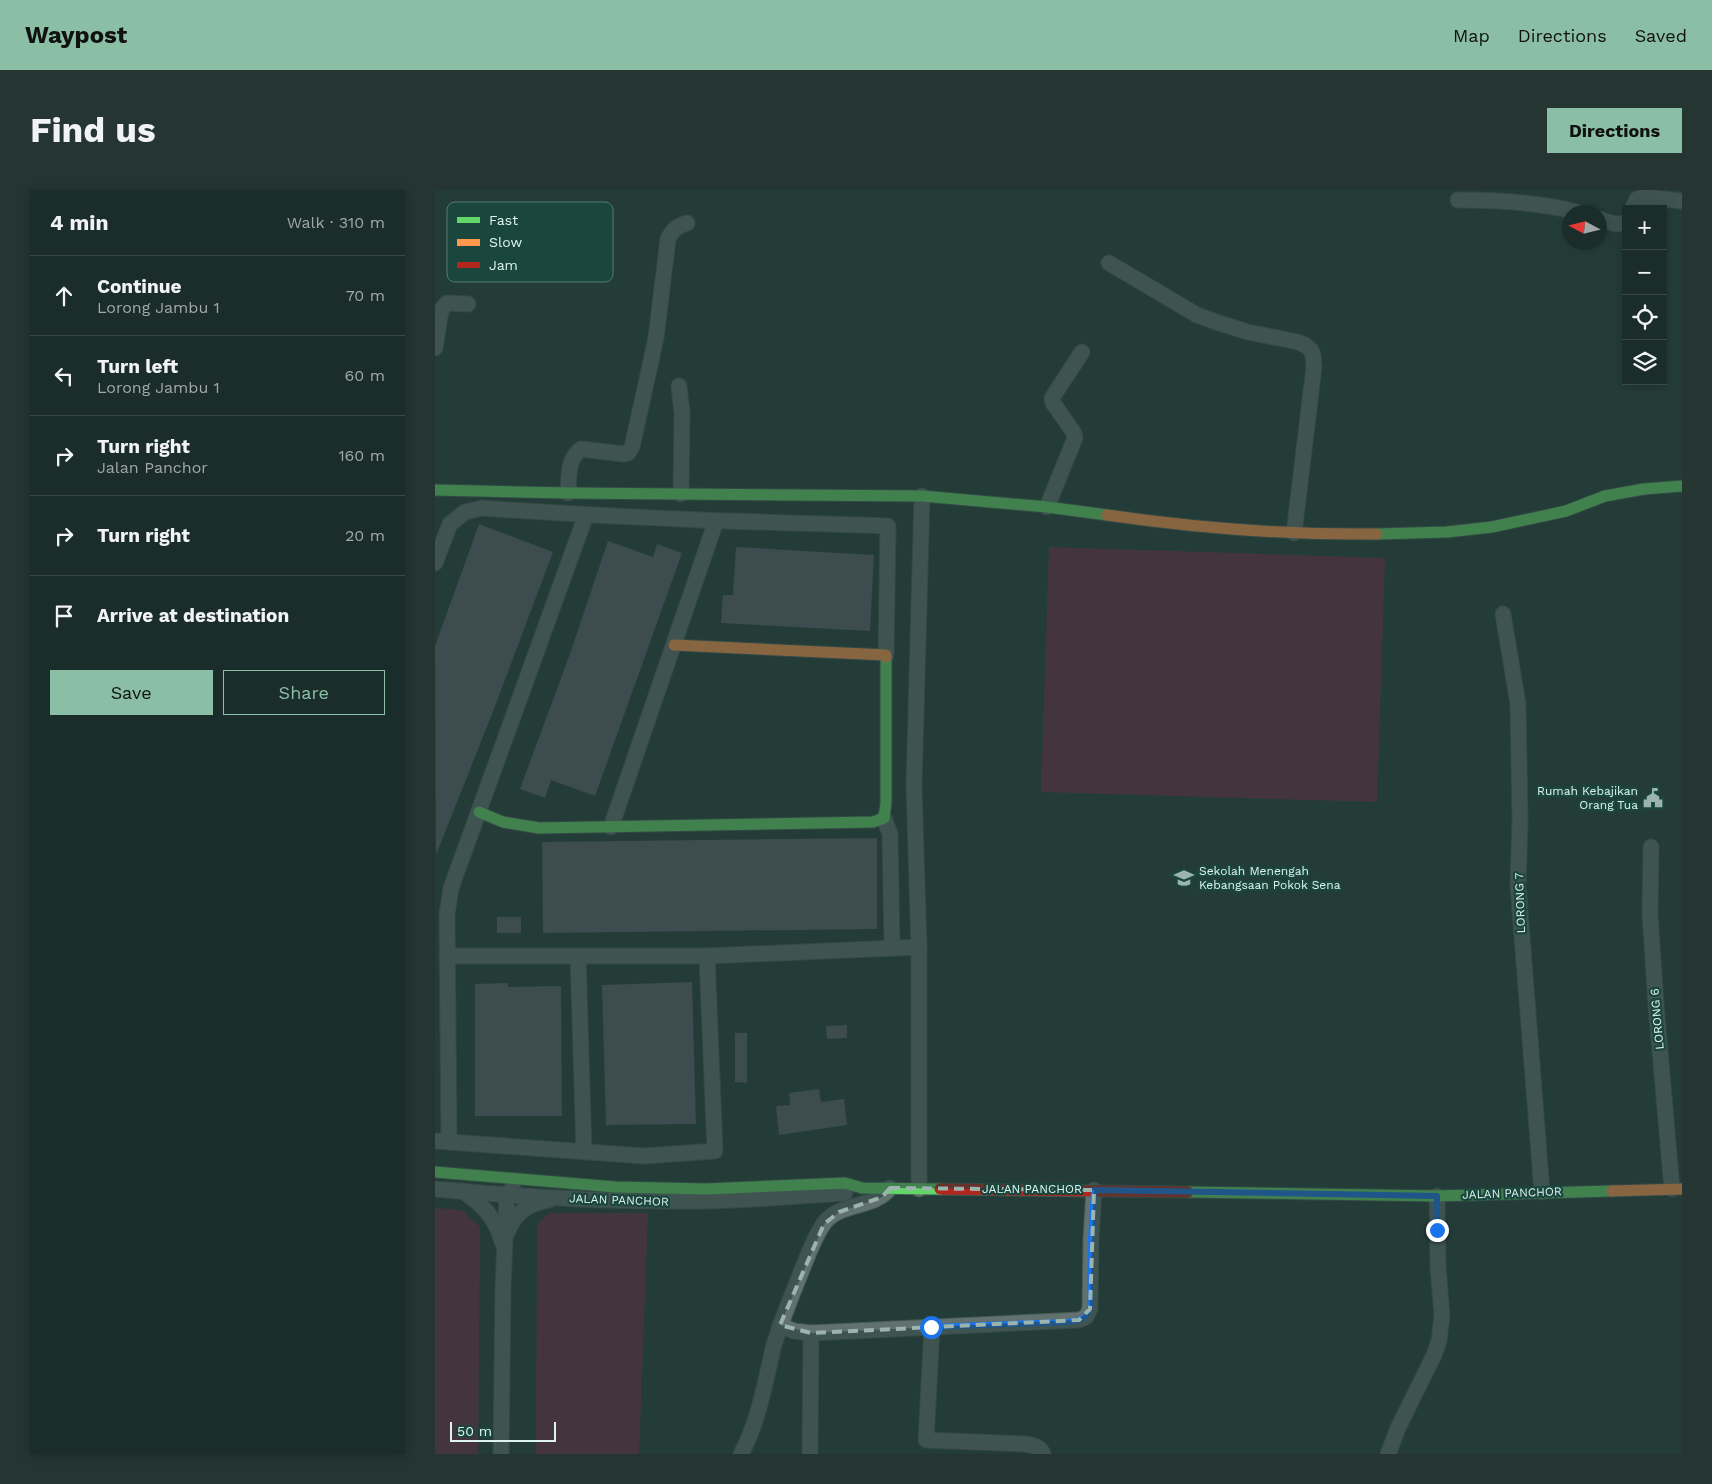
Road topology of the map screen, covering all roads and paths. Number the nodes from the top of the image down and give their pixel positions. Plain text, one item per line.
1 (1458, 200) dead end
2 (1682, 201) edge
3 (1634, 205) edge
4 (1562, 209) edge
5 (1607, 222) edge
6 (687, 223) dead end
7 (1622, 223) edge
8 (1109, 263) dead end
9 (468, 304) dead end
10 (435, 348) edge
11 (1082, 352) dead end
12 (679, 386) dead end
13 (1682, 486) edge
14 (435, 490) edge
15 (567, 493) junction
16 (681, 494) junction
17 (922, 496) junction
18 (1047, 507) junction
19 (586, 515) junction
20 (716, 521) junction
21 (1294, 533) junction
22 (435, 563) edge
23 (1503, 614) dead end
24 (674, 645) junction
25 (886, 655) junction
26 (479, 812) junction
27 (884, 818) junction
28 (611, 827) junction
29 (1651, 847) dead end
30 (919, 947) junction
31 (892, 948) junction
32 (447, 956) junction
33 (578, 956) junction
34 (707, 956) junction
35 (442, 1141) edge
36 (584, 1151) junction
37 (435, 1172) edge
38 (479, 1175) junction
39 (533, 1180) junction
40 (435, 1188) edge
41 (862, 1188) junction
42 (891, 1188) junction
43 (919, 1189) junction
44 (1677, 1189) edge
45 (1094, 1190) junction
46 (463, 1191) junction
47 (1542, 1192) junction
48 (507, 1195) junction
49 (1437, 1196) junction
50 (558, 1198) junction
51 (505, 1236) junction
52 (505, 1253) junction
53 (780, 1325) junction
54 (931, 1327) junction
55 (811, 1333) junction
56 (501, 1454) edge
57 (741, 1454) edge
58 (810, 1454) edge
59 (1043, 1454) edge
60 (1388, 1454) edge

1 - 4 street
2 - 3 street
5 - 7 street
6 - 15 street
8 - 21 street
9 - 10 street
11 - 18 street
12 - 16 street
13 - 21 street
14 - 15 street
15 - 16 street
16 - 17 street
17 - 18 street
17 - 30 street
18 - 21 street
19 - 20 street
19 - 22 street
19 - 26 street
20 - 24 street
20 - 25 street
23 - 47 street, LORONG 7
24 - 25 street
24 - 28 street
25 - 27 street
26 - 28 street
26 - 32 street
27 - 28 street
27 - 31 street
29 - 44 street, LORONG 6
30 - 31 street
30 - 43 street
31 - 34 street
32 - 33 street
32 - 35 street
33 - 34 street
33 - 36 street
34 - 36 street
35 - 36 street
37 - 38 street, JALAN PANCHOR
38 - 39 street, JALAN PANCHOR
38 - 48 street
39 - 41 street, JALAN PANCHOR
39 - 48 street
40 - 46 street, JALAN PANCHOR
41 - 42 street, JALAN PANCHOR
41 - 50 street, JALAN PANCHOR
42 - 43 street, JALAN PANCHOR
42 - 53 street
43 - 45 street, JALAN PANCHOR
44 - 47 street, JALAN PANCHOR
45 - 49 street, JALAN PANCHOR
45 - 54 street
46 - 48 street, JALAN PANCHOR
46 - 52 street
47 - 49 street, JALAN PANCHOR
48 - 50 street, JALAN PANCHOR
48 - 51 street
49 - 60 street
50 - 51 street
51 - 52 street
52 - 56 street
53 - 55 street
53 - 57 street
54 - 55 street
54 - 59 street
55 - 58 street

